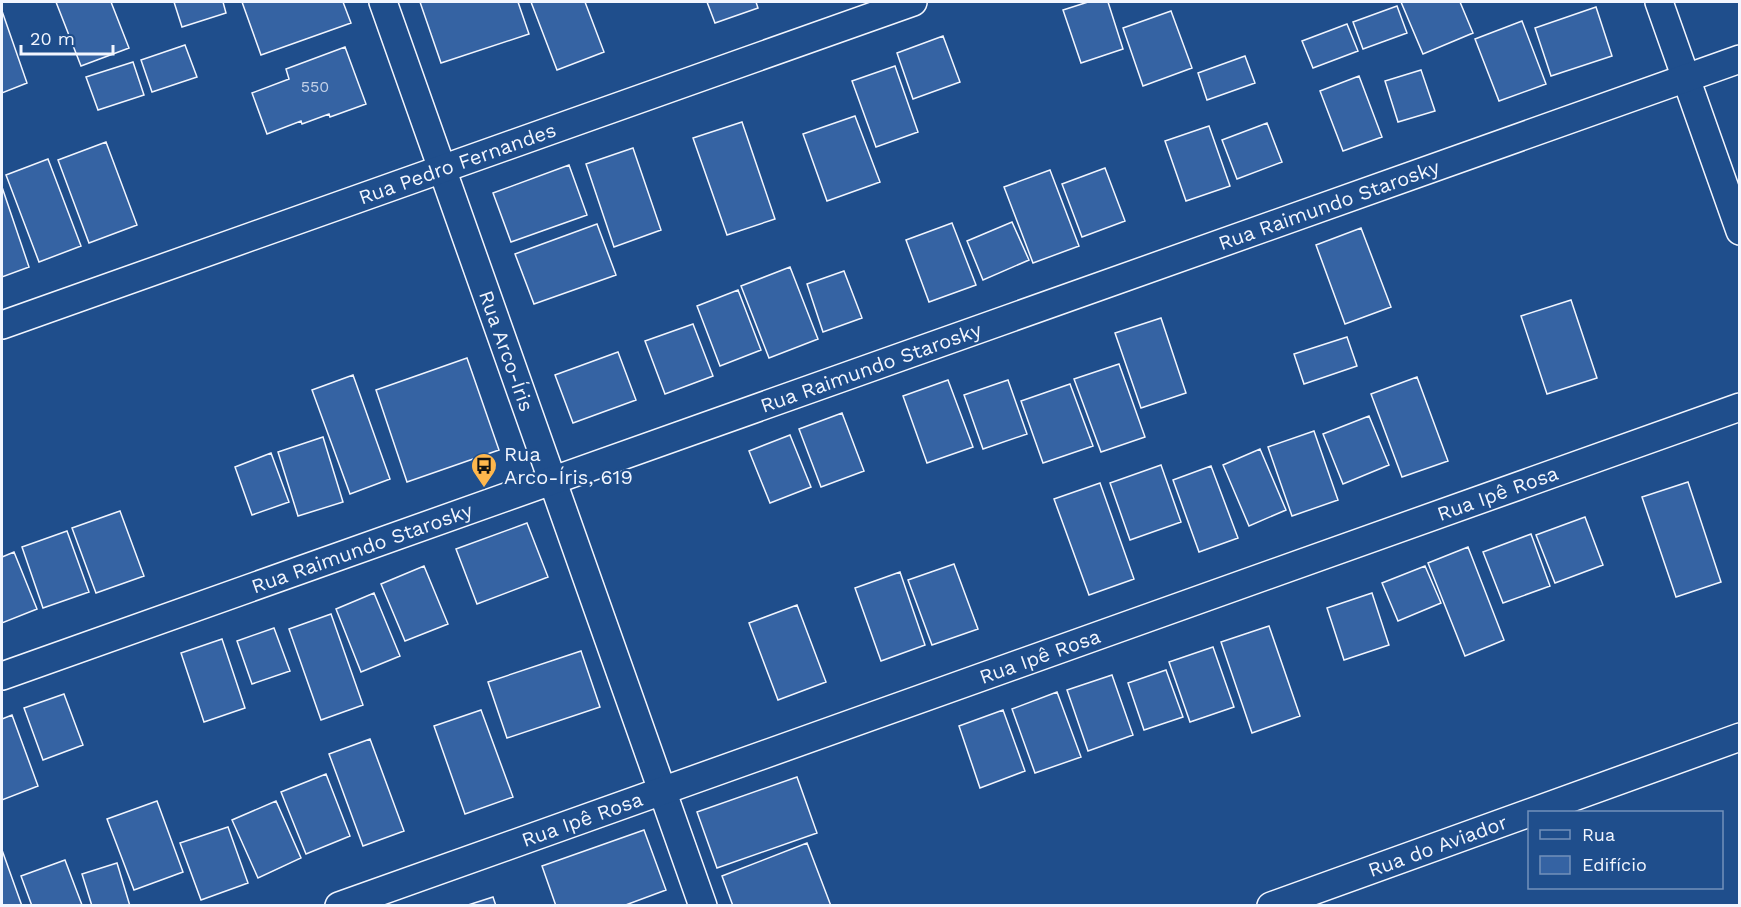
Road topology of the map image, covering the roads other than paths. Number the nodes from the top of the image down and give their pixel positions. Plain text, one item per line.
1 (383, 2) edge
2 (913, 2) edge
3 (1659, 2) edge
4 (1740, 58) edge
5 (1686, 78) junction
6 (442, 169) junction
7 (1740, 231) edge
8 (2, 325) edge
9 (1740, 407) edge
10 (552, 480) junction
11 (2, 676) edge
12 (1740, 737) edge
13 (662, 790) junction
14 (1535, 811) edge
15 (1528, 813) edge
16 (339, 906) edge
17 (703, 906) edge
18 (1271, 906) edge

1 - 6 street, Rua Arco-Íris
2 - 6 street, Rua Pedro Fernandes
3 - 5 street
4 - 5 street, Rua Raimundo Starosky
5 - 7 street
5 - 10 street, Rua Raimundo Starosky
6 - 8 street, Rua Pedro Fernandes
6 - 10 street, Rua Arco-Íris
9 - 13 street, Rua Ipê Rosa
10 - 11 street, Rua Raimundo Starosky
10 - 13 street, Rua Arco-Íris
12 - 14 street, Rua do Aviador
13 - 16 street, Rua Ipê Rosa
13 - 17 street, Rua Arco-Íris
15 - 18 street, Rua do Aviador

